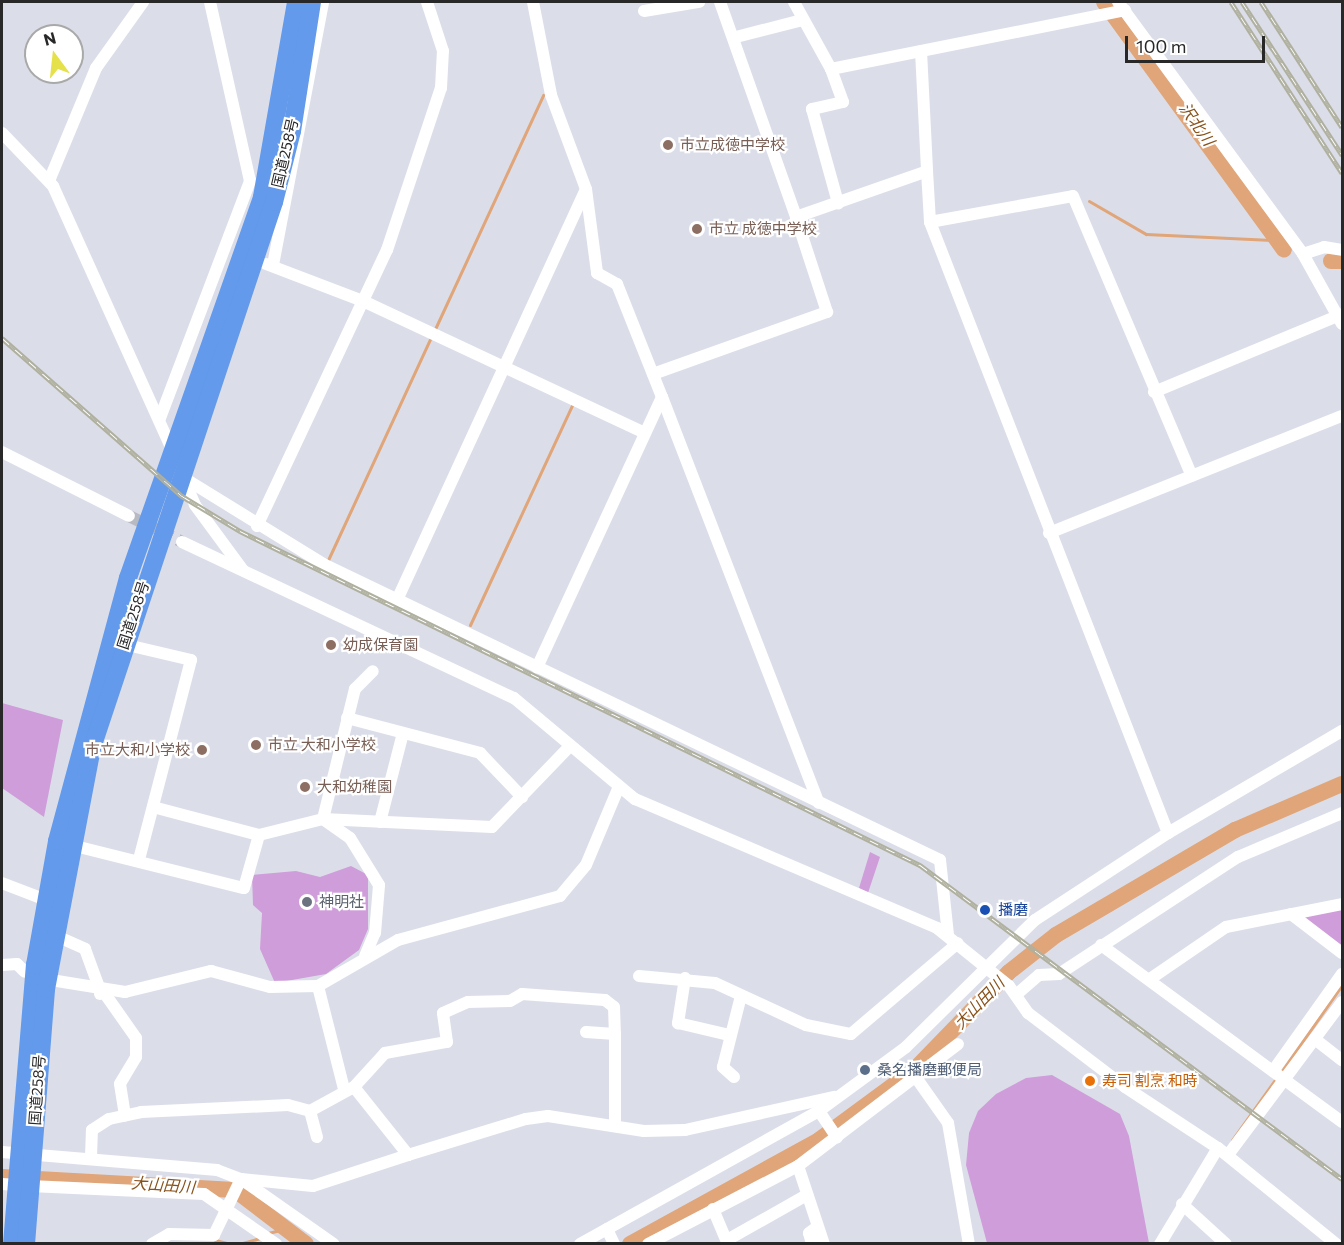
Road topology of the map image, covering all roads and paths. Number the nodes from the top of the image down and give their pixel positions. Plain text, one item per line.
1 (143, 2) edge
2 (210, 2) edge
3 (296, 2) edge
4 (312, 2) edge
5 (323, 2) edge
6 (427, 2) edge
7 (533, 2) edge
8 (699, 2) edge
9 (720, 2) edge
10 (794, 2) edge
11 (1120, 8) edge
12 (644, 11) dead end
13 (802, 20) junction
14 (736, 38) junction
15 (921, 51) junction
16 (831, 69) junction
17 (2, 133) edge
18 (927, 171) junction
19 (49, 182) junction
20 (586, 189) junction
21 (838, 203) junction
22 (796, 218) junction
23 (930, 222) junction
24 (1342, 250) edge
25 (1303, 254) junction
26 (363, 302) junction
27 (1341, 318) edge
28 (507, 366) junction
29 (653, 374) junction
30 (1154, 393) junction
31 (662, 397) junction
32 (1342, 416) edge
33 (160, 418) junction
34 (645, 433) junction
35 (185, 442) junction
36 (2, 452) edge
37 (1192, 476) junction
38 (184, 478) junction
39 (166, 494) junction
40 (129, 516) tunnel mouth
41 (257, 526) junction
42 (1049, 533) junction
43 (182, 542) tunnel mouth
44 (244, 571) junction
45 (396, 600) junction
46 (123, 644) junction
47 (537, 668) junction
48 (373, 671) dead end
49 (347, 718) junction
50 (1342, 731) edge
51 (402, 737) junction
52 (570, 746) junction
53 (618, 789) junction
54 (522, 797) junction
55 (819, 803) junction
56 (153, 807) junction
57 (1342, 813) edge
58 (323, 819) junction
59 (381, 822) junction
60 (1168, 832) junction
61 (259, 835) junction
62 (71, 845) junction
63 (140, 859) junction
64 (2, 883) edge
65 (46, 900) junction
66 (1342, 904) edge
67 (1292, 914) junction
68 (54, 935) junction
69 (953, 939) junction
70 (1101, 945) junction
71 (1342, 953) edge
72 (365, 956) junction
73 (2, 965) edge
74 (989, 969) junction
75 (25, 972) dead end
76 (1342, 974) edge
77 (639, 976) dead end
78 (685, 978) junction
79 (1150, 979) junction
80 (52, 985) junction
81 (318, 986) junction
82 (101, 990) junction
83 (1013, 990) junction
84 (741, 996) junction
85 (1342, 1002) edge
86 (586, 1032) dead end
87 (615, 1034) junction
88 (729, 1035) junction
89 (1316, 1040) junction
90 (958, 1044) dead end
91 (1342, 1060) edge
92 (1278, 1075) junction
93 (734, 1077) dead end
94 (917, 1079) junction
95 (349, 1088) junction
96 (838, 1096) junction
97 (310, 1111) junction
98 (820, 1113) junction
99 (125, 1116) junction
100 (1342, 1122) edge
101 (615, 1125) junction
102 (835, 1136) junction
103 (317, 1137) dead end
104 (1223, 1151) junction
105 (408, 1155) junction
106 (21, 1156) edge
107 (91, 1157) junction
108 (798, 1166) junction
109 (241, 1179) junction
110 (19, 1183) edge
111 (807, 1195) junction
112 (224, 1204) junction
113 (1182, 1204) junction
114 (713, 1209) junction
115 (817, 1227) junction
116 (610, 1235) edge
117 (268, 1238) edge
118 (728, 1242) edge
119 (12, 1244) edge
120 (26, 1244) edge
121 (152, 1244) edge
122 (334, 1244) edge
123 (579, 1244) edge
124 (648, 1244) edge
125 (812, 1244) edge
126 (824, 1244) edge
127 (969, 1244) edge
128 (1160, 1244) edge
129 (1226, 1244) edge
130 (1336, 1244) edge

1 - 19 street
2 - 33 street
3 - 35 highway, 国道258号
4 - 35 highway, 国道258号
5 - 26 street
6 - 26 street
7 - 20 street
8 - 12 street
9 - 14 street
10 - 13 street
11 - 15 street
11 - 25 street
13 - 14 street
13 - 16 street
14 - 22 street
15 - 16 street
15 - 18 street
16 - 21 street
17 - 19 street
18 - 21 street
18 - 23 street
19 - 33 street
20 - 28 street
20 - 29 street
21 - 22 street
22 - 29 street
23 - 30 street
23 - 42 street
24 - 25 street
25 - 27 street
26 - 28 street
26 - 41 street
27 - 30 street
28 - 34 street
28 - 45 street
29 - 31 street
30 - 37 street
31 - 34 street
31 - 55 street
32 - 37 street
33 - 38 street
34 - 47 street
35 - 39 highway, 国道258号
36 - 40 street
37 - 42 street
38 - 41 street
38 - 44 street
39 - 46 highway, 国道258号
39 - 65 highway, 国道258号
41 - 45 street
42 - 60 street
43 - 44 street
44 - 52 street
45 - 47 street
46 - 56 street
46 - 62 highway, 国道258号
47 - 55 street
48 - 49 street
49 - 51 street
49 - 58 street
50 - 60 street
51 - 54 street
51 - 59 street
52 - 53 street
52 - 54 street
53 - 69 street
53 - 72 street
54 - 59 street
55 - 69 street
56 - 61 street
56 - 63 street
57 - 70 street
58 - 59 street
58 - 61 street
58 - 72 street
60 - 74 street
61 - 63 street
62 - 63 street
62 - 68 highway, 国道258号
64 - 65 street
65 - 106 highway, 国道258号
66 - 67 street
67 - 71 street
67 - 79 street
68 - 80 highway, 国道258号
68 - 82 street
69 - 74 street
69 - 84 street
70 - 79 street
70 - 83 street
72 - 81 street
73 - 75 street
74 - 83 street
74 - 96 street
76 - 92 street
77 - 78 street
78 - 84 street
78 - 88 street
79 - 92 street
80 - 82 street
80 - 106 highway, 国道258号
81 - 82 street
81 - 95 street
82 - 99 street
83 - 104 street
84 - 88 street
85 - 89 street
86 - 87 street
87 - 95 street
87 - 101 street
88 - 93 street
89 - 91 street
89 - 92 street
90 - 94 street
92 - 100 street
92 - 104 street
94 - 102 street
94 - 127 street
95 - 97 street
95 - 105 street
96 - 98 street
96 - 101 street
97 - 99 street
97 - 103 street
98 - 102 street
98 - 116 street
99 - 107 street
101 - 105 street
102 - 108 street
104 - 113 street
104 - 130 street
105 - 109 street
106 - 107 street
106 - 110 highway, 国道258号
107 - 109 street
108 - 111 street
108 - 114 street
109 - 112 street
109 - 122 street
110 - 112 street
110 - 119 highway, 国道258号
110 - 120 highway, 国道258号
111 - 115 street
111 - 118 street
112 - 117 street
112 - 121 street
113 - 128 street
113 - 129 street
114 - 118 street
114 - 124 street
115 - 125 street
115 - 126 street
116 - 123 street

